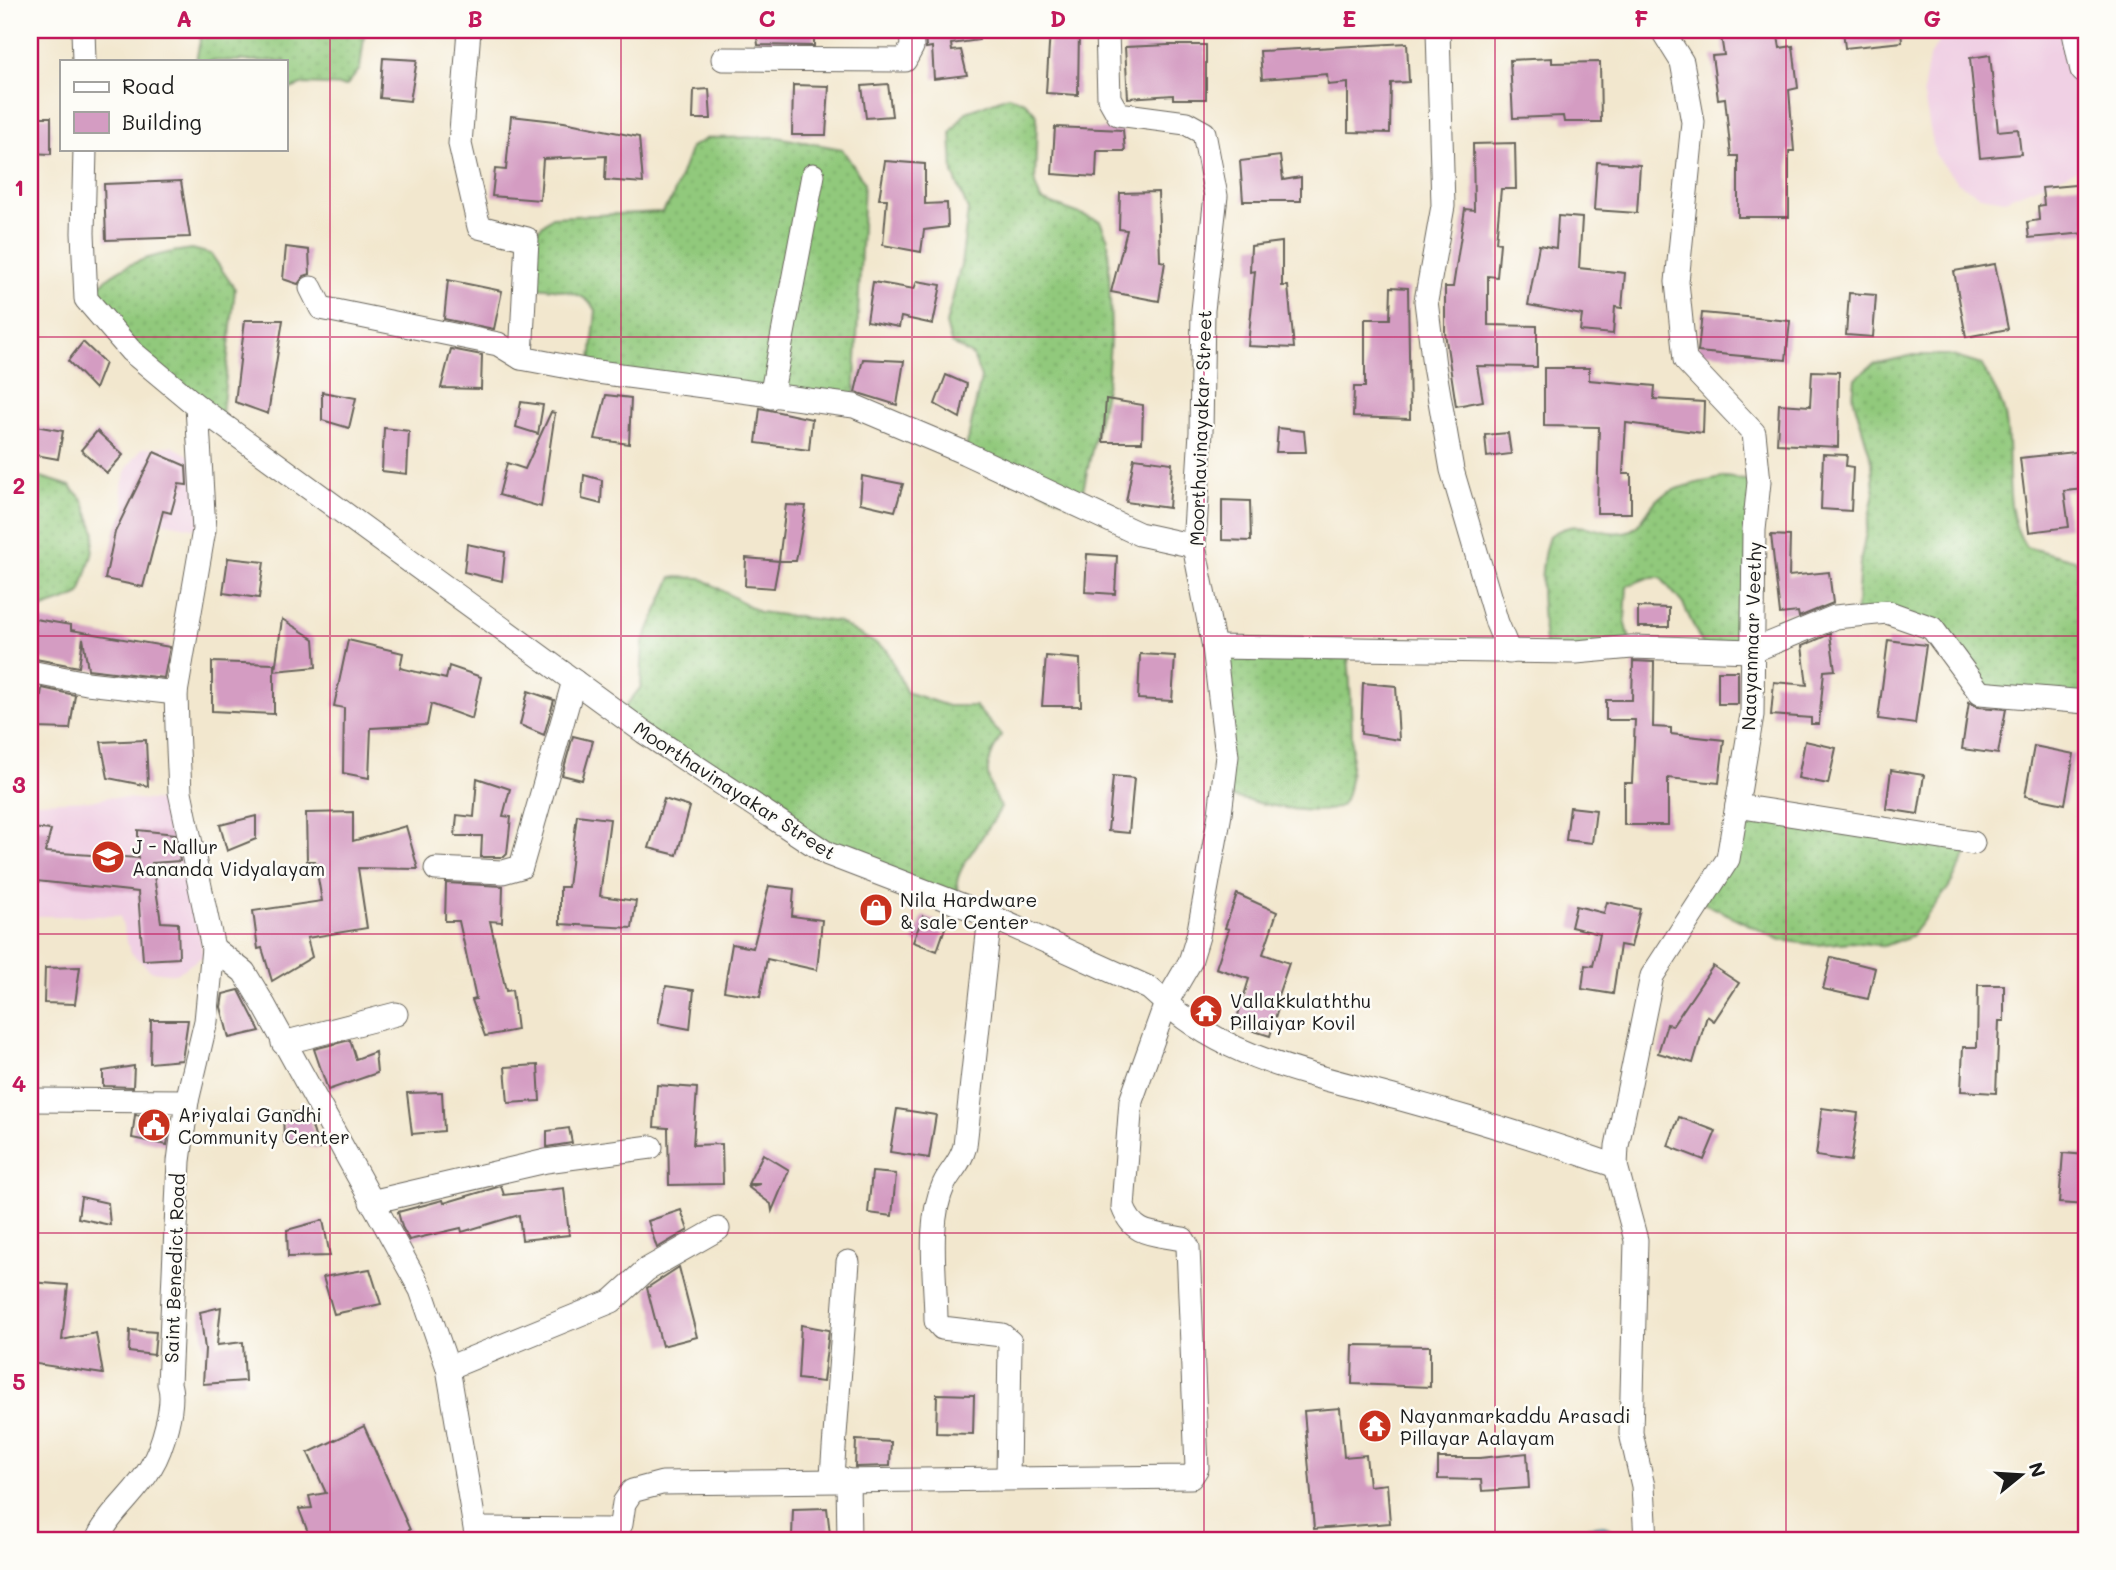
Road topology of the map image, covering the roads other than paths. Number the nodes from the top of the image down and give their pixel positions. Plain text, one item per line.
1 (83, 30) edge
2 (469, 30) edge
3 (911, 30) edge
4 (1107, 30) edge
5 (1438, 30) edge
6 (1662, 30) edge
7 (2078, 30) edge
8 (723, 59) dead end
9 (84, 60) edge
10 (2086, 68) edge
11 (85, 150) edge
12 (813, 175) dead end
13 (311, 288) dead end
14 (521, 358) junction
15 (771, 397) junction
16 (197, 406) junction
17 (1194, 546) junction
18 (1214, 647) junction
19 (1752, 651) junction
20 (1509, 652) junction
21 (30, 672) edge
22 (574, 681) junction
23 (176, 693) junction
24 (2086, 702) edge
25 (1737, 806) junction
26 (1973, 844) dead end
27 (436, 869) dead end
28 (990, 916) junction
29 (214, 947) junction
30 (1166, 1003) junction
31 (396, 1014) dead end
32 (283, 1043) junction
33 (30, 1100) edge
34 (187, 1101) junction
35 (651, 1147) dead end
36 (1616, 1167) junction
37 (371, 1202) junction
38 (718, 1229) dead end
39 (848, 1262) dead end
40 (448, 1368) junction
41 (1008, 1477) junction
42 (848, 1481) junction
43 (477, 1534) edge
44 (97, 1540) edge
45 (849, 1540) edge
46 (1646, 1540) edge

1 - 9 street
2 - 14 street
3 - 8 street
4 - 17 street, Moorthavinayakar Street
5 - 20 street
6 - 19 street, Naayanmaar Veethy
7 - 10 main road
11 - 16 street
12 - 15 street
13 - 14 street
14 - 15 street
15 - 17 street
16 - 22 street, Moorthavinayakar Street
16 - 23 street, Saint Benedict Road
17 - 18 street, Moorthavinayakar Street
18 - 20 street
18 - 30 street, Moorthavinayakar Street
19 - 20 street
19 - 24 street
19 - 25 street, Naayanmaar Veethy
21 - 23 street
22 - 27 street
22 - 28 street, Moorthavinayakar Street
23 - 29 street, Saint Benedict Road
25 - 26 street
25 - 36 street, Naayanmaar Veethy
28 - 30 street, Moorthavinayakar Street
28 - 41 street
29 - 32 street
29 - 34 street, Saint Benedict Road
30 - 36 street
30 - 41 street
31 - 32 street
32 - 37 street
33 - 34 street
34 - 44 street, Saint Benedict Road
35 - 37 street
36 - 46 street, Naayanmaar Veethy
37 - 40 street
38 - 40 street
39 - 42 street
40 - 43 street
41 - 42 street
42 - 43 street
42 - 45 street

